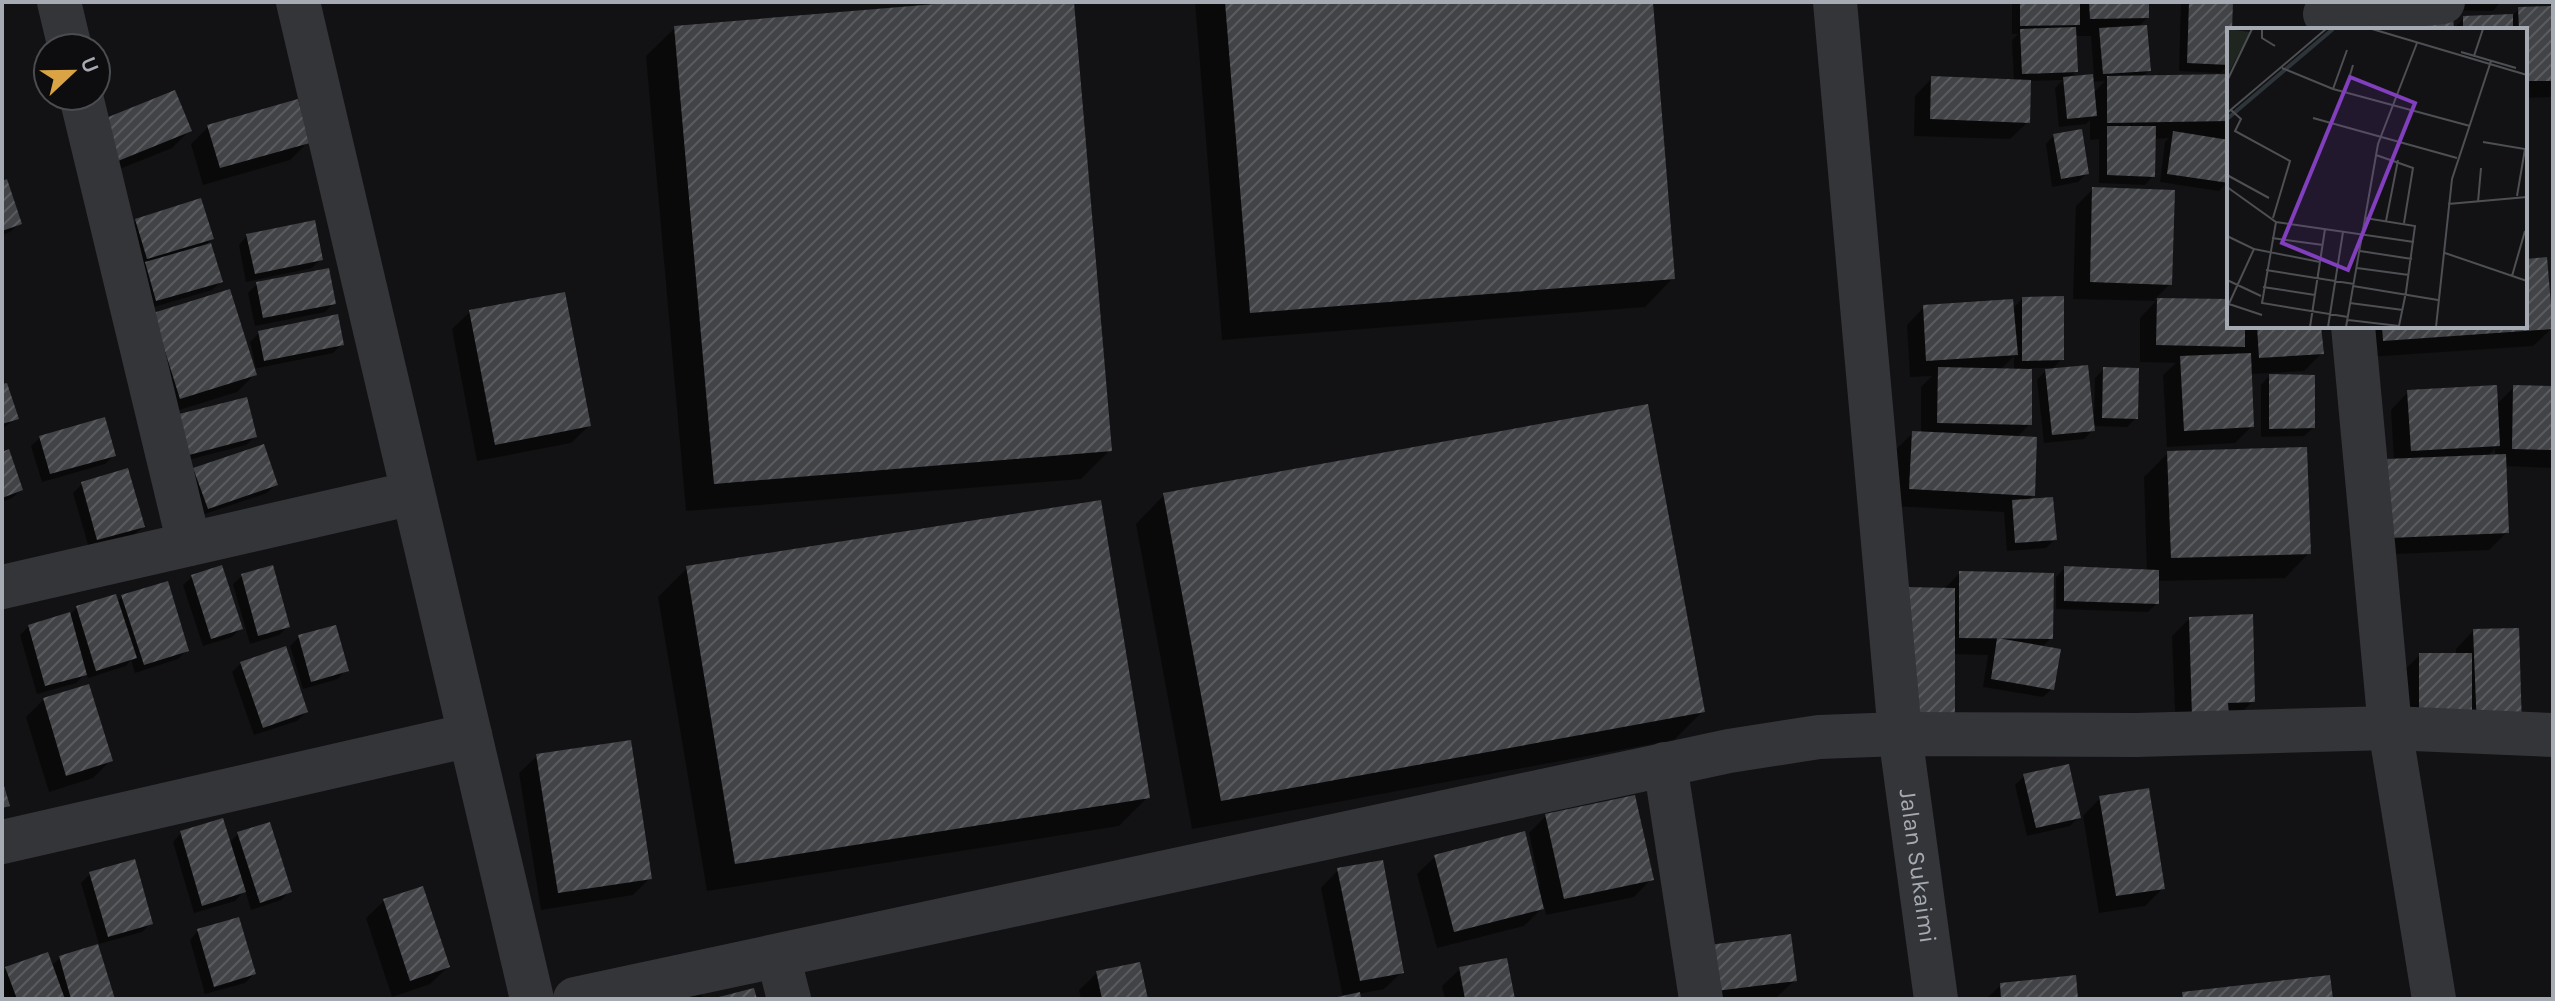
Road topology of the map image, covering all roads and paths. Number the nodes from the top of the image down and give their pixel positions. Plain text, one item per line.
1 (59, 2) edge
2 (298, 2) edge
3 (1835, 2) edge
4 (2443, 2) edge
5 (2325, 15) edge
6 (66, 32) edge
7 (85, 112) edge
8 (2353, 328) edge
9 (413, 493) junction
10 (189, 544) junction
11 (2, 587) edge
12 (2390, 728) junction
13 (1900, 734) junction
14 (470, 735) junction
15 (2553, 735) edge
16 (1665, 764) junction
17 (2, 842) edge
18 (778, 956) junction
19 (532, 999) edge
20 (575, 999) edge
21 (789, 999) edge
22 (1701, 999) edge
23 (1936, 999) edge
24 (2434, 999) edge

1 - 6 street
2 - 9 street
3 - 13 street, Jalan Sukaimi
4 - 5 street
7 - 10 street
8 - 12 street
9 - 10 street
9 - 14 street
10 - 11 street
12 - 13 street
12 - 15 street
12 - 24 street
13 - 16 street
13 - 23 street, Jalan Sukaimi
14 - 17 street
14 - 19 street
16 - 18 street
16 - 22 street
18 - 20 street
18 - 21 street

